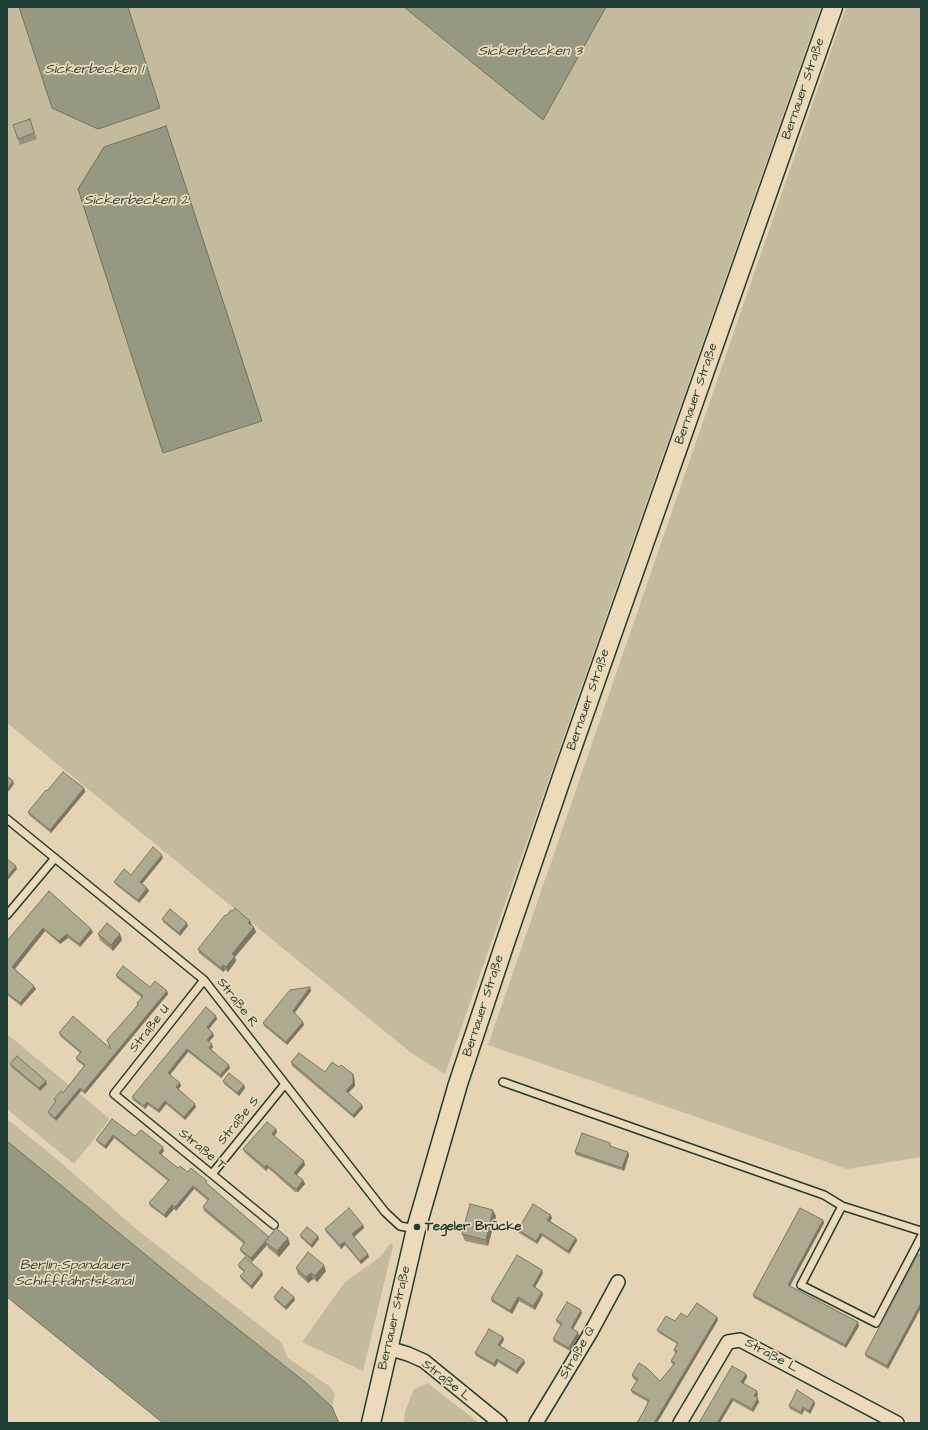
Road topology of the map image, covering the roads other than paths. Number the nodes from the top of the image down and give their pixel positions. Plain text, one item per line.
1 (833, 7) edge
2 (7, 819) edge
3 (55, 858) junction
4 (7, 915) edge
5 (204, 980) junction
6 (503, 1082) dead end
7 (285, 1084) junction
8 (114, 1094) joint
9 (212, 1174) junction
10 (842, 1206) junction
11 (274, 1225) dead end
12 (416, 1229) junction
13 (921, 1231) edge
14 (921, 1237) edge
15 (618, 1282) dead end
16 (388, 1348) junction
17 (371, 1423) edge
18 (500, 1423) edge
19 (536, 1423) edge
20 (680, 1423) edge
21 (897, 1423) edge

1 - 12 main road, Bernauer Straße
2 - 3 lane, Straße R
3 - 4 lane
3 - 5 lane, Straße R
5 - 7 lane, Straße R
5 - 8 lane, Straße U
6 - 10 lane
7 - 9 lane, Straße S
7 - 12 lane, Straße R
8 - 9 lane, Straße T
9 - 11 lane, Straße T
10 - 13 lane
10 - 14 lane
12 - 16 main road, Bernauer Straße
15 - 19 street, Straße Q
16 - 17 main road, Bernauer Straße
16 - 18 street, Straße L
20 - 21 street, Straße L

